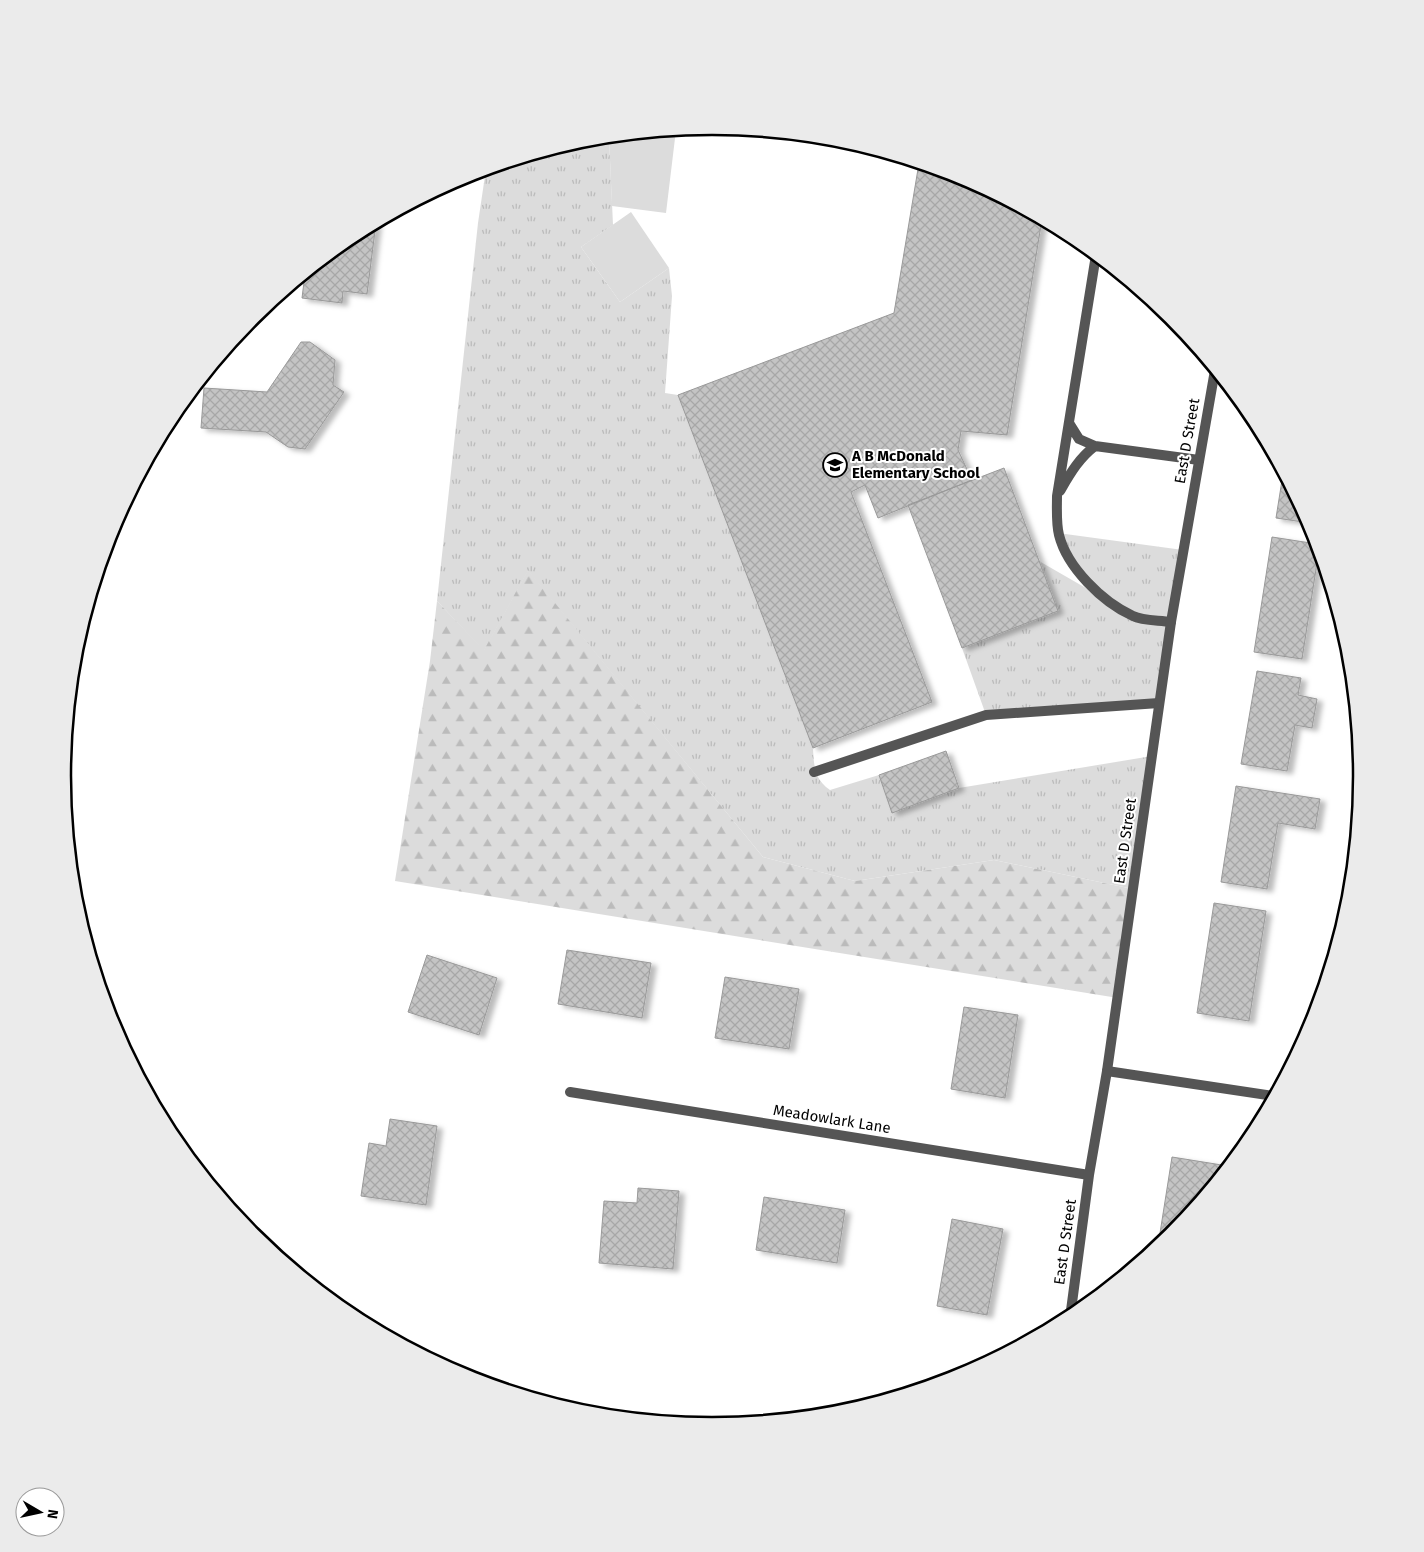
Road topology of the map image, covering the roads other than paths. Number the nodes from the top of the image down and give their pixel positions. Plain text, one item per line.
1 (1095, 263) edge
2 (1214, 378) edge
3 (1069, 423) junction
4 (1095, 446) junction
5 (1199, 460) junction
6 (1057, 496) junction
7 (1171, 622) junction
8 (1159, 703) junction
9 (814, 772) dead end
10 (1107, 1070) junction
11 (570, 1092) dead end
12 (1268, 1095) edge
13 (1089, 1175) junction
14 (1072, 1306) edge

1 - 3 street
2 - 5 street, East D Street
3 - 4 street
3 - 6 street
4 - 5 street
4 - 6 street
5 - 7 street, East D Street
6 - 7 street
7 - 8 street, East D Street
8 - 9 street
8 - 10 street, East D Street
10 - 12 street
10 - 13 street, East D Street
11 - 13 street, Meadowlark Lane
13 - 14 street, East D Street

